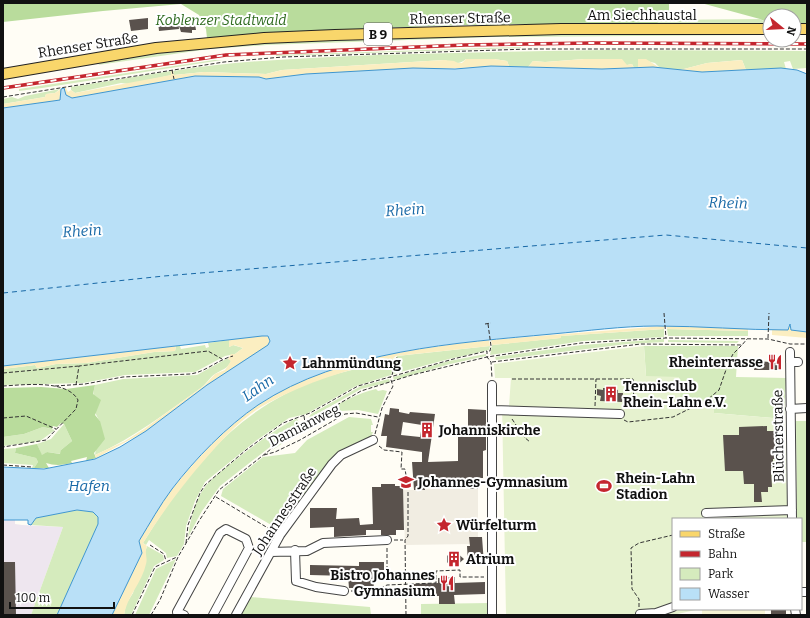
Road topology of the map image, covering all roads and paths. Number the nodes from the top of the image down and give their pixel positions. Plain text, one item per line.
1 (561, 29) joint
2 (762, 29) edge
3 (807, 49) edge
4 (172, 69) junction
5 (3, 74) edge
6 (174, 78) dead end
7 (3, 97) edge
8 (664, 312) dead end
9 (769, 312) dead end
10 (491, 323) dead end
11 (485, 324) dead end
12 (488, 324) junction
13 (666, 338) junction
14 (747, 338) junction
15 (768, 338) junction
16 (807, 344) edge
17 (742, 345) junction
18 (487, 351) junction
19 (790, 352) dead end
20 (233, 356) dead end
21 (397, 357) dead end
22 (487, 357) junction
23 (222, 359) junction
24 (491, 362) junction
25 (79, 366) junction
26 (3, 373) edge
27 (390, 376) junction
28 (392, 376) junction
29 (596, 378) junction
30 (512, 379) dead end
31 (392, 382) junction
32 (76, 385) junction
33 (492, 385) joint
34 (3, 386) edge
35 (55, 386) junction
36 (634, 403) dead end
37 (807, 408) edge
38 (790, 409) junction
39 (493, 410) junction
40 (511, 411) junction
41 (595, 413) junction
42 (618, 414) joint
43 (304, 416) junction
44 (3, 418) edge
45 (378, 418) junction
46 (305, 423) junction
47 (57, 429) junction
48 (373, 440) junction
49 (530, 442) dead end
50 (3, 447) edge
51 (262, 456) junction
52 (3, 465) edge
53 (32, 467) dead end
54 (408, 486) dead end
55 (408, 490) dead end
56 (215, 496) junction
57 (792, 510) junction
58 (706, 513) dead end
59 (792, 518) edge
60 (280, 535) junction
61 (672, 535) edge
62 (387, 540) junction
63 (404, 540) junction
64 (186, 544) junction
65 (150, 545) dead end
66 (295, 550) junction
67 (271, 552) junction
68 (178, 557) junction
69 (166, 561) junction
70 (492, 577) junction
71 (405, 584) junction
72 (387, 585) junction
73 (344, 591) joint
74 (672, 607) edge
75 (640, 614) joint
76 (132, 615) edge
77 (151, 615) edge
78 (184, 615) edge
79 (213, 615) edge
80 (236, 615) edge
81 (406, 615) edge
82 (492, 615) edge

1 - 2 main road, Am Siechhaustal / B 9
1 - 5 main road, Rhenser Straße / B 9
3 - 4 path
4 - 6 path
4 - 7 path
8 - 13 path
9 - 15 path
10 - 12 path
11 - 12 path
12 - 18 path
13 - 14 path
13 - 22 path
14 - 15 path
14 - 17 path
15 - 16 path
17 - 24 path
17 - 42 path
18 - 22 path
18 - 28 path
19 - 38 street, Blücherstraße
20 - 23 path
21 - 28 path
22 - 24 path
22 - 31 path
23 - 25 path
23 - 32 path
24 - 33 path
25 - 26 path
25 - 32 path
27 - 28 path
27 - 31 path
27 - 43 path
29 - 30 path
29 - 36 path
29 - 41 path
31 - 45 path
31 - 46 path
32 - 35 path
33 - 39 street
34 - 35 path
35 - 47 path
37 - 38 street
38 - 57 street, Blücherstraße
39 - 40 street
39 - 70 street
40 - 41 street
40 - 49 path
41 - 42 street
43 - 46 path
43 - 64 path
44 - 47 path
45 - 48 path
45 - 51 path, Damianweg
46 - 51 path
47 - 50 path
48 - 54 path
48 - 60 street, Johannesstraße
51 - 56 path
52 - 53 path
55 - 63 path
56 - 60 path
56 - 64 path
57 - 58 street
57 - 59 street, Blücherstraße
60 - 67 street, Johannesstraße
61 - 75 path
62 - 63 path
62 - 66 street
62 - 72 path
63 - 71 path
64 - 68 path
65 - 69 path
66 - 67 street
66 - 73 street
67 - 80 street, Johannesstraße
68 - 69 path
68 - 77 path
69 - 76 path
70 - 71 path
70 - 82 street
71 - 72 path
71 - 81 path
72 - 73 path
74 - 75 street
78 - 79 street

